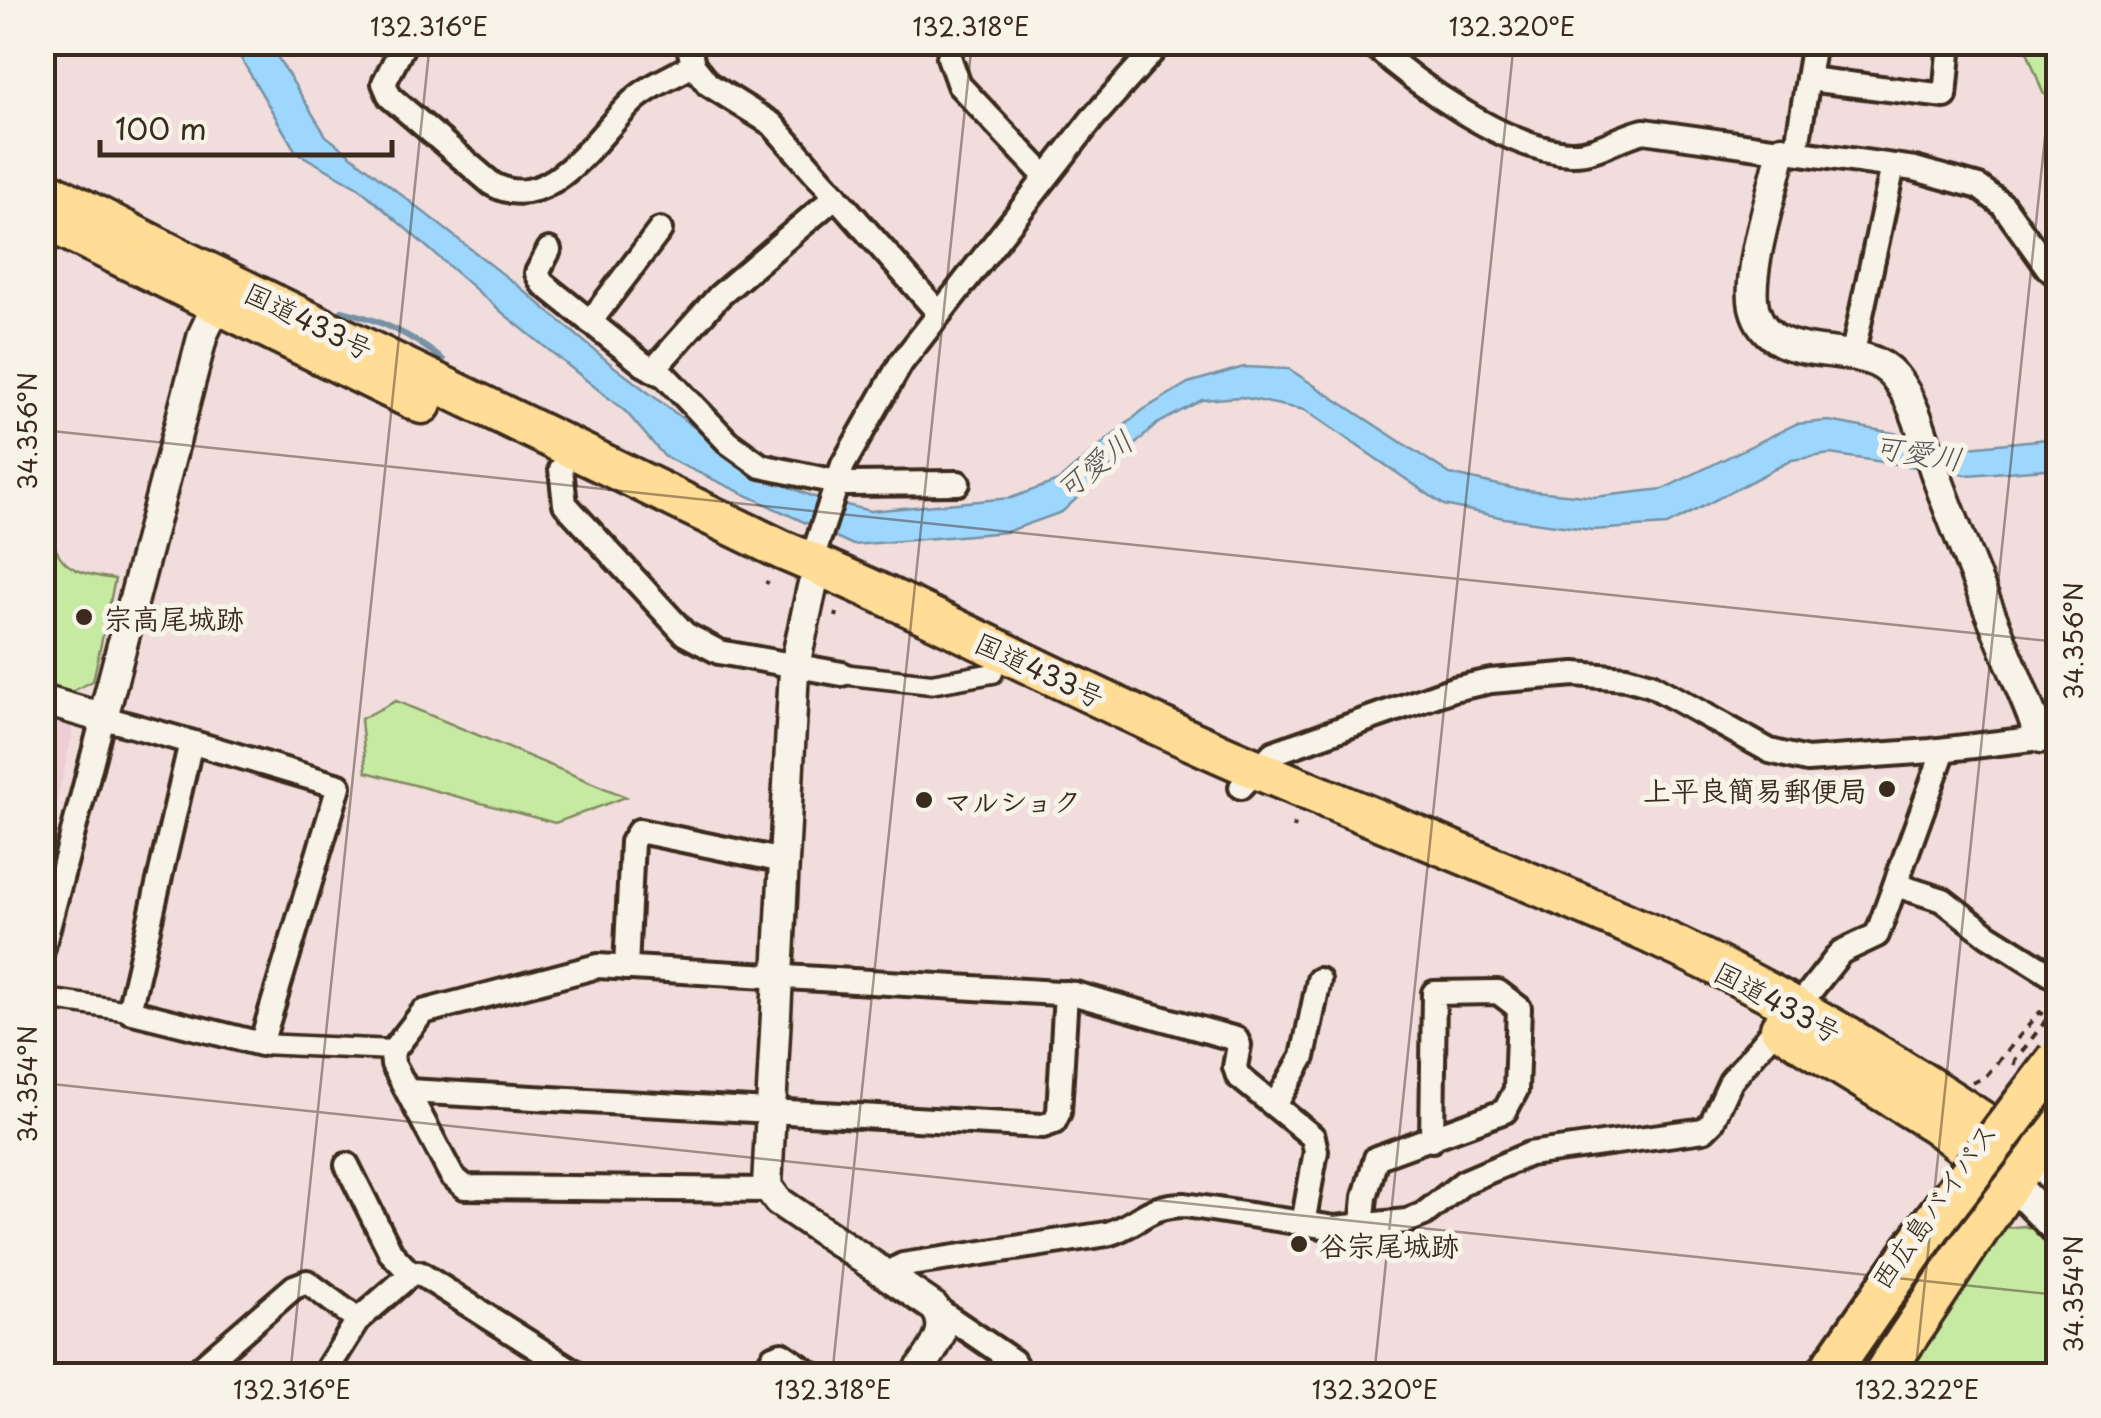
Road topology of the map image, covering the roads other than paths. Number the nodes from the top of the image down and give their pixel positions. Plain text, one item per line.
1 (405, 42) edge
2 (953, 42) edge
3 (1161, 42) edge
4 (1370, 42) edge
5 (1814, 42) edge
6 (1950, 42) edge
7 (691, 54) edge
8 (1808, 79) junction
9 (1789, 151) junction
10 (1894, 166) junction
11 (1046, 178) junction
12 (42, 188) edge
13 (836, 196) junction
14 (42, 218) edge
15 (660, 230) dead end
16 (549, 250) dead end
17 (2058, 276) edge
18 (222, 293) junction
19 (938, 312) junction
20 (590, 322) junction
21 (1852, 356) junction
22 (653, 370) junction
23 (561, 470) junction
24 (958, 483) dead end
25 (842, 489) junction
26 (824, 576) junction
27 (795, 668) junction
28 (993, 673) junction
29 (842, 674) joint
30 (42, 700) edge
31 (102, 718) junction
32 (2050, 737) edge
33 (191, 742) junction
34 (1944, 750) junction
35 (1248, 778) junction
36 (784, 861) junction
37 (1896, 886) junction
38 (42, 950) edge
39 (626, 968) junction
40 (777, 977) junction
41 (2058, 978) edge
42 (1319, 980) dead end
43 (1066, 994) junction
44 (47, 999) dead end
45 (128, 1011) junction
46 (1787, 1017) junction
47 (2053, 1028) edge
48 (262, 1044) junction
49 (393, 1050) junction
50 (2058, 1059) edge
51 (408, 1092) junction
52 (2058, 1099) edge
53 (1275, 1105) junction
54 (770, 1111) junction
55 (2058, 1125) edge
56 (1979, 1137) junction
57 (1432, 1140) junction
58 (347, 1165) dead end
59 (2034, 1173) edge
60 (769, 1190) junction
61 (1303, 1224) junction
62 (1362, 1227) junction
63 (2058, 1230) edge
64 (410, 1274) junction
65 (885, 1274) junction
66 (934, 1307) junction
67 (358, 1320) junction
68 (328, 1369) edge
69 (191, 1376) edge
70 (355, 1376) edge
71 (581, 1376) edge
72 (760, 1376) edge
73 (814, 1376) edge
74 (915, 1376) edge
75 (1021, 1376) edge
76 (1815, 1376) edge
77 (1826, 1376) edge
78 (1858, 1376) edge
79 (1882, 1376) edge

1 - 7 street
2 - 11 street
3 - 11 street
4 - 9 street
5 - 8 street
6 - 8 street
7 - 13 street
8 - 9 street
9 - 10 street
9 - 21 street
10 - 17 street
10 - 21 street
11 - 19 street
12 - 18 highway, 国道433号
13 - 19 street
13 - 22 street
14 - 18 highway, 国道433号
15 - 20 street
16 - 20 street
18 - 23 highway, 国道433号
18 - 26 highway, 国道433号
18 - 31 street
19 - 25 street
20 - 22 street
21 - 32 street
22 - 25 street
23 - 26 highway, 国道433号
23 - 27 street
24 - 25 street
25 - 26 street
26 - 27 street
26 - 28 highway, 国道433号
26 - 35 highway, 国道433号
27 - 29 street
27 - 36 street
28 - 29 street
28 - 35 highway, 国道433号
30 - 31 street
31 - 33 street
31 - 38 street
32 - 34 street
33 - 45 street
33 - 48 street
34 - 35 street
34 - 37 street
35 - 46 highway, 国道433号
36 - 39 street
36 - 40 street
37 - 41 street
37 - 46 street
39 - 40 street
39 - 49 street
40 - 43 street
40 - 54 street
42 - 53 street
43 - 53 street
43 - 54 street
44 - 45 street
45 - 48 street
46 - 56 highway, 国道433号
46 - 62 street
47 - 56 highway, 西広島バイパス
48 - 49 street
49 - 51 street
50 - 77 highway, 西広島バイパス, bridge
51 - 54 street
51 - 60 street
52 - 78 highway, 西広島バイパス
53 - 61 street
54 - 60 street
55 - 59 highway, 西広島バイパス
56 - 59 highway, 国道433号
56 - 76 highway, 西広島バイパス
57 - 57 street
57 - 62 street
58 - 64 street
59 - 63 main road
59 - 79 highway, 西広島バイパス
60 - 65 street
61 - 62 street
61 - 65 street
64 - 67 street
64 - 71 street
65 - 66 street
66 - 74 street
66 - 75 street
67 - 68 street
67 - 69 street
68 - 70 street
72 - 73 street

